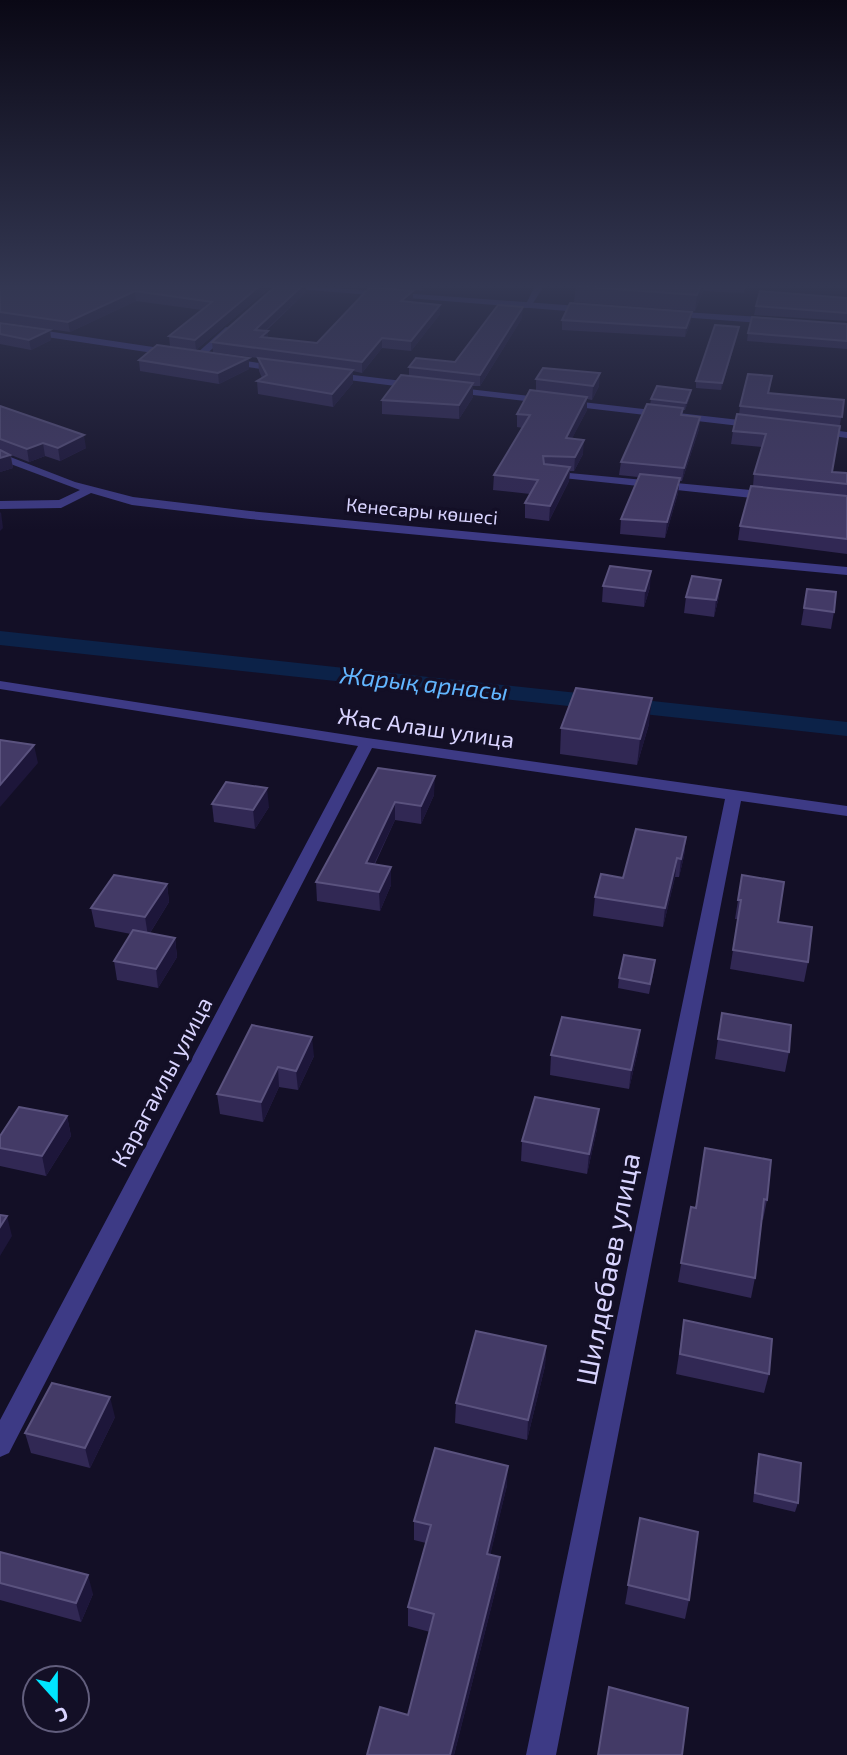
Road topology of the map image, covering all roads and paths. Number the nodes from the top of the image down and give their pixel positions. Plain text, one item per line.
1 (258, 366) edge
2 (286, 370) edge
3 (313, 373) edge
4 (765, 426) edge
5 (806, 430) edge
6 (847, 435) edge
7 (0, 456) edge
8 (548, 474) edge
9 (91, 489) junction
10 (779, 497) edge
11 (0, 505) edge
12 (847, 571) edge
13 (2, 688) edge
14 (367, 743) junction
15 (734, 795) junction
16 (847, 811) edge
17 (0, 1445) edge
18 (541, 1755) edge

1 - 2 street
3 - 4 street
5 - 6 street
7 - 9 street, Кенесары көшесі
8 - 10 street
9 - 11 street
9 - 12 street, Кенесары көшесі
13 - 14 street, Жас Алаш улица
14 - 15 street, Жас Алаш улица
14 - 17 street, Карагаилы улица
15 - 16 street, Жас Алаш улица
15 - 18 street, Шилдебаев улица

